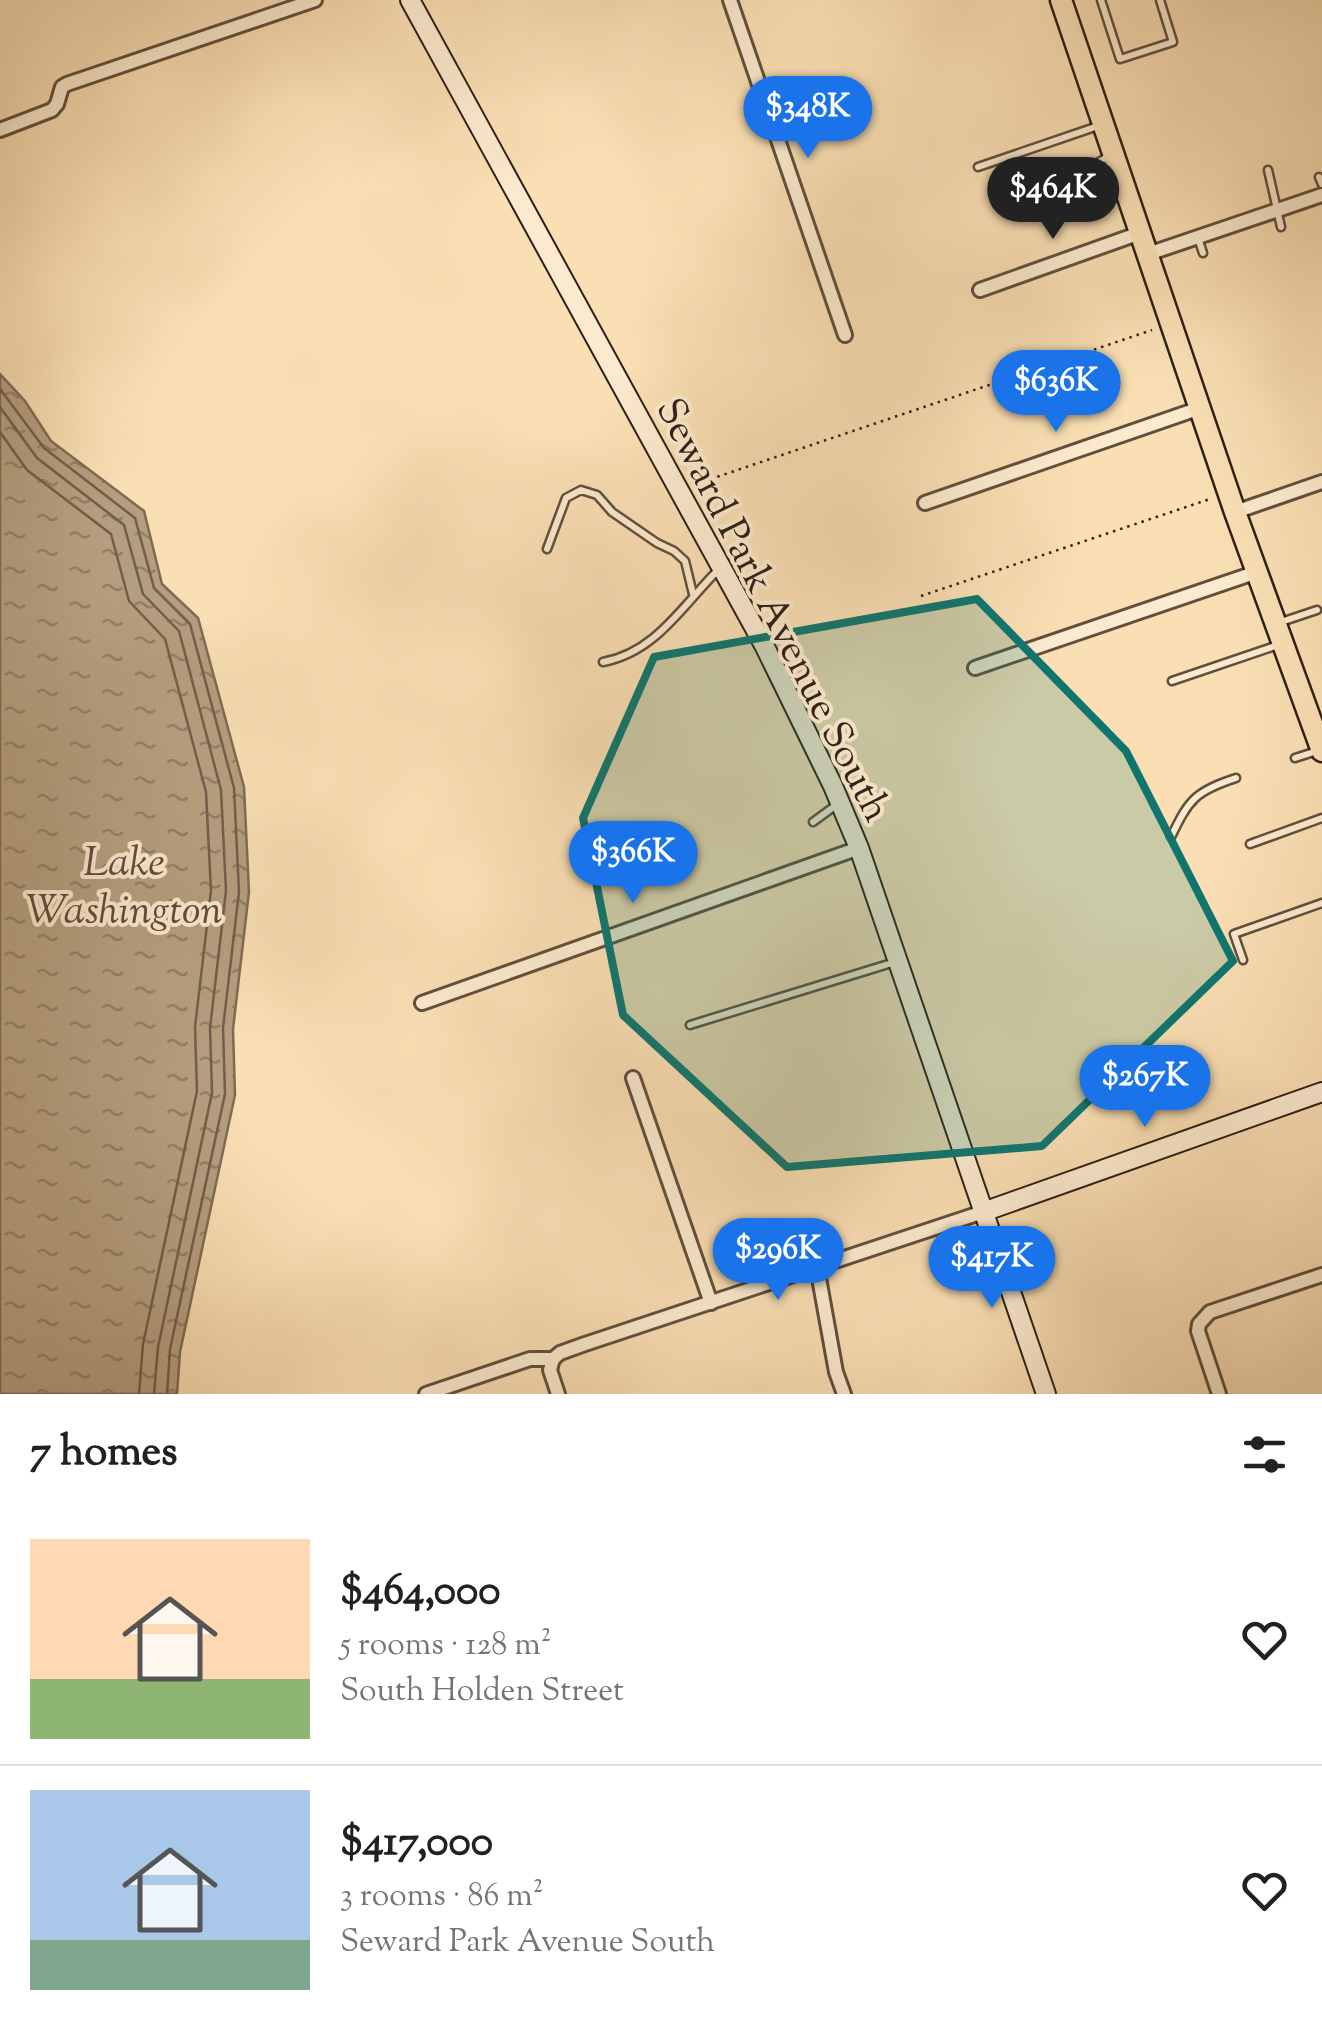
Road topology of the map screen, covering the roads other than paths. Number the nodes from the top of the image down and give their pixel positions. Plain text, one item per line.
1 (315, 0) edge
2 (410, 0) edge
3 (730, 0) edge
4 (1100, 0) edge
5 (1160, 0) edge
6 (1064, 1) edge
7 (1104, 124) junction
8 (0, 130) edge
9 (1114, 154) junction
10 (978, 167) dead end
11 (1268, 170) dead end
12 (1075, 175) dead end
13 (1322, 195) edge
14 (1275, 210) junction
15 (1281, 226) dead end
16 (1140, 234) junction
17 (1198, 237) junction
18 (1203, 252) dead end
19 (1148, 254) junction
20 (980, 290) dead end
21 (844, 335) dead end
22 (1200, 408) junction
23 (1322, 482) edge
24 (925, 503) dead end
25 (1235, 512) junction
26 (547, 549) dead end
27 (722, 566) junction
28 (1257, 572) junction
29 (693, 594) junction
30 (1317, 610) dead end
31 (1279, 634) junction
32 (603, 662) dead end
33 (975, 668) dead end
34 (1172, 682) dead end
35 (1321, 750) edge
36 (1295, 758) dead end
37 (1236, 778) dead end
38 (840, 803) junction
39 (1322, 818) edge
40 (813, 822) dead end
41 (1171, 837) dead end
42 (1250, 844) dead end
43 (859, 848) junction
44 (1322, 903) edge
45 (1243, 960) dead end
46 (896, 962) junction
47 (422, 1003) dead end
48 (690, 1024) dead end
49 (633, 1078) dead end
50 (1322, 1092) edge
51 (983, 1212) junction
52 (818, 1267) junction
53 (1322, 1275) edge
54 (710, 1303) junction
55 (552, 1360) junction
56 (426, 1394) edge
57 (558, 1394) edge
58 (844, 1394) edge
59 (1046, 1394) edge
60 (1217, 1394) edge

1 - 8 street
2 - 27 main road, Seward Park Avenue South
3 - 21 street
4 - 5 lane
6 - 7 main road
7 - 9 main road
7 - 10 lane
9 - 12 lane
9 - 16 main road
11 - 14 lane
13 - 14 street
14 - 15 lane
14 - 17 street
16 - 19 main road
16 - 20 street
17 - 18 lane
17 - 19 street
19 - 22 main road
22 - 24 street
22 - 25 main road
23 - 25 street
25 - 28 main road
26 - 29 lane
27 - 29 lane
27 - 38 main road, Seward Park Avenue South
28 - 31 main road
28 - 33 street
29 - 32 lane
30 - 31 lane
31 - 34 lane
31 - 35 main road
35 - 36 lane
37 - 41 lane
38 - 40 lane
38 - 43 main road, Seward Park Avenue South
39 - 42 lane
43 - 46 main road, Seward Park Avenue South
43 - 47 street
44 - 45 lane
46 - 48 lane
46 - 51 main road, Seward Park Avenue South
49 - 54 street
50 - 51 main road
51 - 52 street
51 - 59 main road, Seward Park Avenue South
52 - 54 street
52 - 58 street
53 - 60 street
54 - 55 street
55 - 56 street
55 - 57 street

